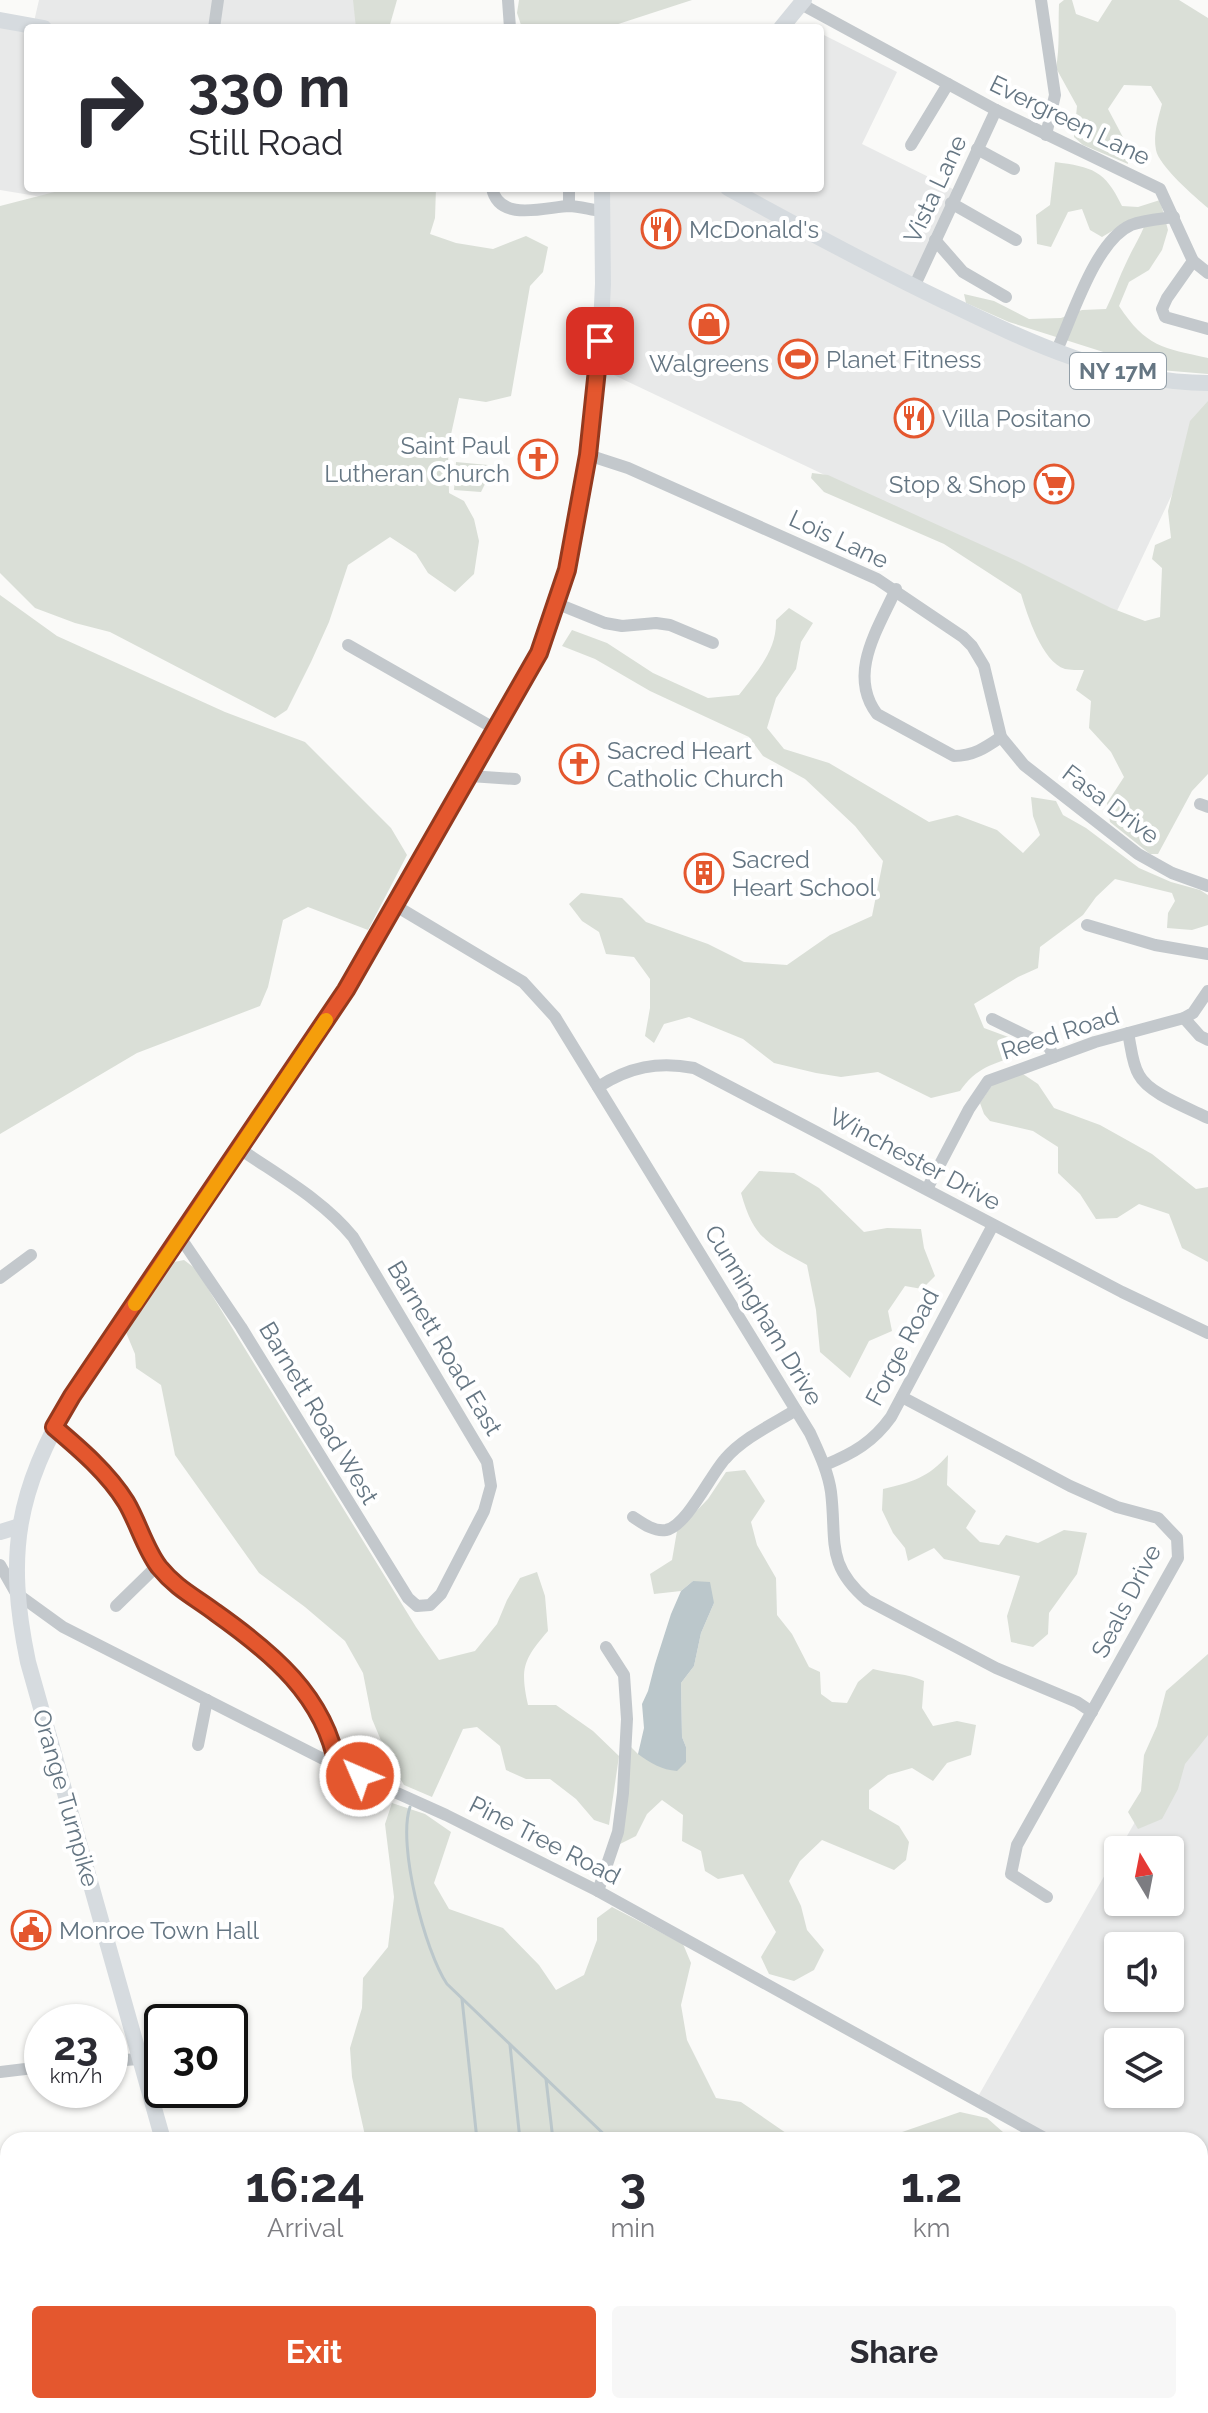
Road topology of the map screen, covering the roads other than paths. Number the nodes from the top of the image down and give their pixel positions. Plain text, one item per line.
1 (218, 0) edge
2 (508, 0) edge
3 (1041, 0) edge
4 (803, 2) edge
5 (0, 20) edge
6 (24, 24) edge
7 (215, 24) edge
8 (510, 24) edge
9 (784, 24) edge
10 (948, 84) junction
11 (996, 110) junction
12 (1046, 135) junction
13 (911, 145) dead end
14 (977, 149) junction
15 (1014, 169) dead end
16 (493, 192) edge
17 (569, 192) edge
18 (602, 192) edge
19 (736, 192) edge
20 (951, 203) junction
21 (569, 206) junction
22 (601, 211) junction
23 (1174, 217) junction
24 (935, 240) junction
25 (1016, 240) dead end
26 (1193, 261) junction
27 (1208, 273) edge
28 (914, 287) junction
29 (1006, 297) dead end
30 (1208, 329) edge
31 (1056, 352) junction
32 (1208, 383) edge
33 (588, 455) junction
34 (896, 589) junction
35 (558, 604) junction
36 (713, 643) dead end
37 (348, 645) dead end
38 (497, 730) junction
39 (1001, 737) junction
40 (470, 776) junction
41 (515, 779) dead end
42 (1208, 886) edge
43 (396, 906) junction
44 (1087, 925) dead end
45 (1208, 954) edge
46 (1208, 991) edge
47 (1184, 1018) junction
48 (992, 1019) dead end
49 (1128, 1033) junction
50 (1208, 1040) edge
51 (1054, 1057) junction
52 (598, 1087) junction
53 (1208, 1118) edge
54 (240, 1149) junction
55 (927, 1189) junction
56 (993, 1225) junction
57 (180, 1237) junction
58 (31, 1255) dead end
59 (0, 1278) edge
60 (1208, 1333) edge
61 (902, 1397) junction
62 (796, 1410) junction
63 (54, 1427) junction
64 (825, 1465) junction
65 (633, 1517) dead end
66 (20, 1526) junction
67 (0, 1532) edge
68 (0, 1565) edge
69 (158, 1565) junction
70 (16, 1593) junction
71 (116, 1606) dead end
72 (423, 1607) joint
73 (606, 1647) dead end
74 (207, 1700) junction
75 (1092, 1712) junction
76 (198, 1745) dead end
77 (337, 1766) junction
78 (598, 1891) junction
79 (1047, 1897) dead end
80 (139, 2059) junction
81 (128, 2060) edge
82 (24, 2069) edge
83 (0, 2072) edge
84 (161, 2132) edge
85 (1034, 2132) edge

1 - 7 street
2 - 8 street
3 - 12 street
4 - 9 main road
4 - 10 street, Evergreen Lane
5 - 6 main road
10 - 11 street, Evergreen Lane
10 - 13 street
11 - 12 street, Evergreen Lane
11 - 14 street, Vista Lane
12 - 23 street, Evergreen Lane
14 - 15 street
14 - 20 street, Vista Lane
16 - 21 street
17 - 21 street
18 - 22 main road, Orange Turnpike
19 - 28 main road, NY 17M
20 - 24 street, Vista Lane
20 - 25 street
21 - 22 street
22 - 33 main road, Orange Turnpike
23 - 26 street, Evergreen Lane
23 - 31 street
24 - 28 street, Vista Lane
24 - 29 street
26 - 27 street
26 - 30 street
28 - 31 main road, NY 17M
31 - 32 main road, NY 17M
33 - 34 street, Lois Lane
33 - 35 main road, Orange Turnpike
34 - 39 street, Lois Lane
34 - 39 street
35 - 36 street
35 - 38 main road, Orange Turnpike
37 - 38 street
38 - 40 main road, Orange Turnpike
39 - 42 street, Fasa Drive
40 - 41 street
40 - 43 main road, Orange Turnpike
43 - 52 street, Cunningham Drive
43 - 54 main road, Orange Turnpike
44 - 45 street
46 - 47 street
47 - 49 street, Reed Road
47 - 50 street
48 - 51 street
49 - 51 street, Reed Road
49 - 53 street
51 - 55 street, Reed Road
52 - 55 street, Winchester Drive
52 - 62 street, Cunningham Drive
54 - 57 main road, Orange Turnpike
54 - 72 street, Barnett Road East
55 - 56 street, Winchester Drive
56 - 60 street, Winchester Drive
56 - 61 street, Forge Road
57 - 63 main road, Orange Turnpike
57 - 72 street, Barnett Road West
58 - 59 street
61 - 64 street, Forge Road
61 - 75 street, Seals Drive
62 - 64 street, Cunningham Drive
62 - 65 street
63 - 66 main road, Orange Turnpike
63 - 69 street
64 - 75 street, Cunningham Drive
66 - 67 main road
66 - 70 main road, Orange Turnpike
68 - 70 street
69 - 71 street
69 - 77 street
70 - 74 street, Pine Tree Road
70 - 80 main road, Orange Turnpike
73 - 78 street
74 - 76 street
74 - 77 street, Pine Tree Road
75 - 79 street, Seals Drive
77 - 78 street, Pine Tree Road
78 - 85 street, Pine Tree Road
80 - 81 street
80 - 84 main road, Orange Turnpike
82 - 83 street

